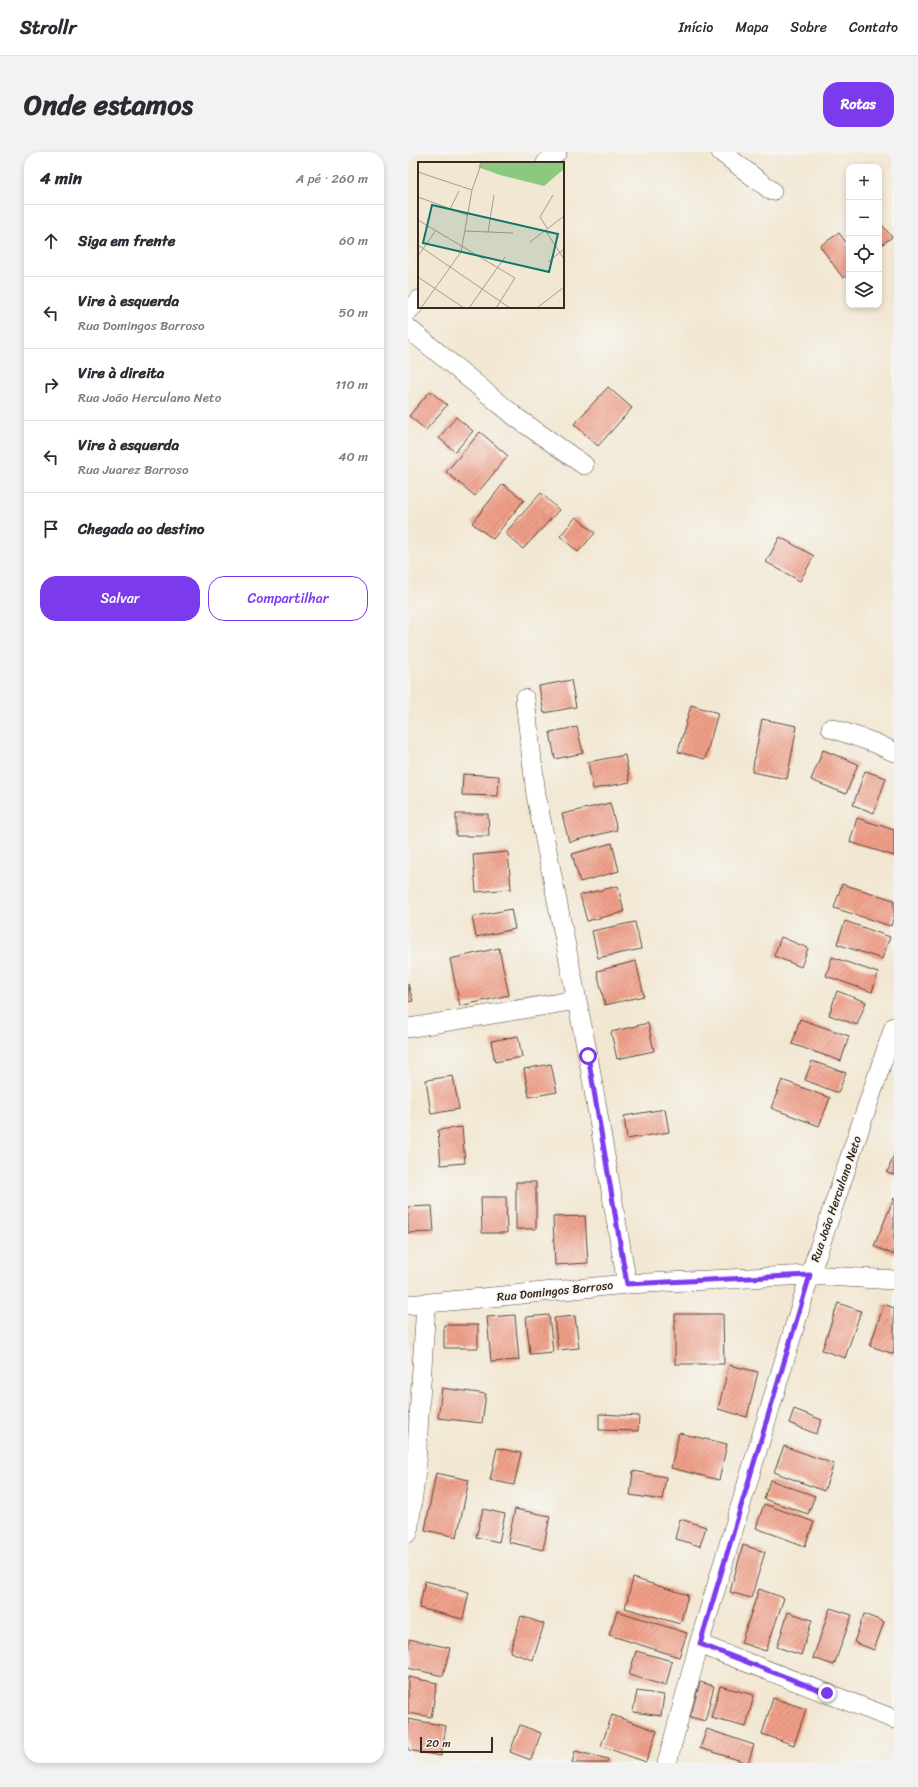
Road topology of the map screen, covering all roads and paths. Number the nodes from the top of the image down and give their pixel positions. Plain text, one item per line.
1 (557, 152) edge
2 (721, 152) edge
3 (547, 162) edge
4 (772, 191) dead end
5 (418, 301) edge
6 (408, 311) edge
7 (408, 328) edge
8 (584, 465) dead end
9 (526, 698) dead end
10 (831, 728) dead end
11 (894, 752) edge
12 (577, 1000) junction
13 (894, 1027) edge
14 (408, 1028) edge
15 (810, 1275) junction
16 (894, 1280) edge
17 (627, 1284) junction
18 (417, 1304) edge
19 (408, 1529) edge
20 (700, 1644) junction
21 (894, 1719) edge
22 (667, 1763) edge

1 - 3 street
2 - 4 street
5 - 6 street
7 - 8 street
9 - 12 street
10 - 11 street
12 - 14 street
12 - 17 street
13 - 15 street, Rua João Herculano Neto
15 - 16 street, Rua Domingos Barroso
15 - 17 street, Rua Domingos Barroso
15 - 20 street, Rua João Herculano Neto
17 - 18 street, Rua Domingos Barroso
18 - 19 street
20 - 21 street
20 - 22 street, Rua João Herculano Neto

